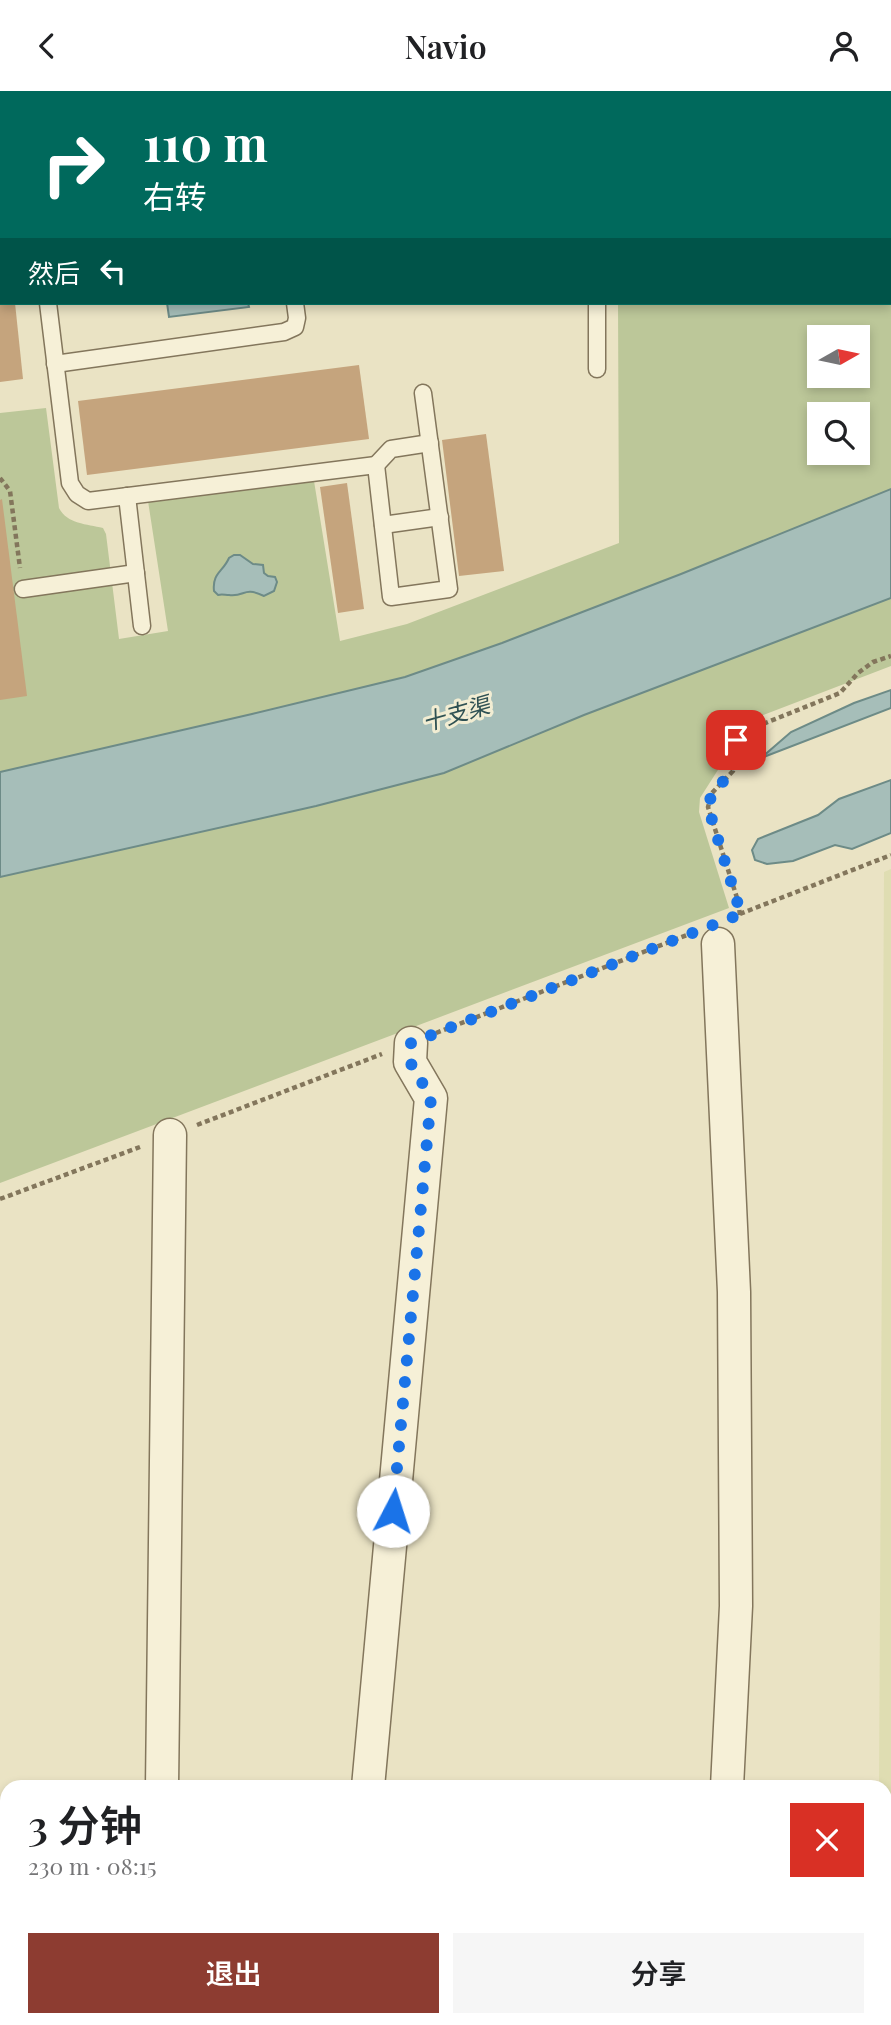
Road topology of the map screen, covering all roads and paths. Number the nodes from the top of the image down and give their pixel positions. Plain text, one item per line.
1 (48, 305) edge
2 (295, 305) edge
3 (597, 305) edge
4 (55, 364) junction
5 (597, 369) dead end
6 (423, 393) dead end
7 (430, 443) junction
8 (376, 465) junction
9 (0, 478) edge
10 (127, 496) junction
11 (439, 517) junction
12 (383, 524) junction
13 (136, 573) junction
14 (23, 589) joint
15 (142, 626) dead end
16 (891, 656) edge
17 (891, 855) edge
18 (741, 914) junction
19 (716, 931) junction
20 (411, 1043) junction
21 (170, 1135) junction
22 (0, 1199) edge
23 (162, 1780) edge
24 (369, 1780) edge
25 (727, 1780) edge

1 - 4 lane
2 - 4 lane
3 - 5 lane
4 - 10 lane
6 - 7 lane
7 - 8 lane
7 - 11 lane
8 - 10 lane
8 - 12 lane
9 - 14 path
10 - 13 lane
11 - 12 lane
11 - 12 lane
13 - 14 lane
13 - 15 lane
16 - 18 path
17 - 18 path
18 - 19 path
18 - 19 path
19 - 20 path
19 - 25 street
20 - 21 path
20 - 24 street
21 - 22 path
21 - 23 street

